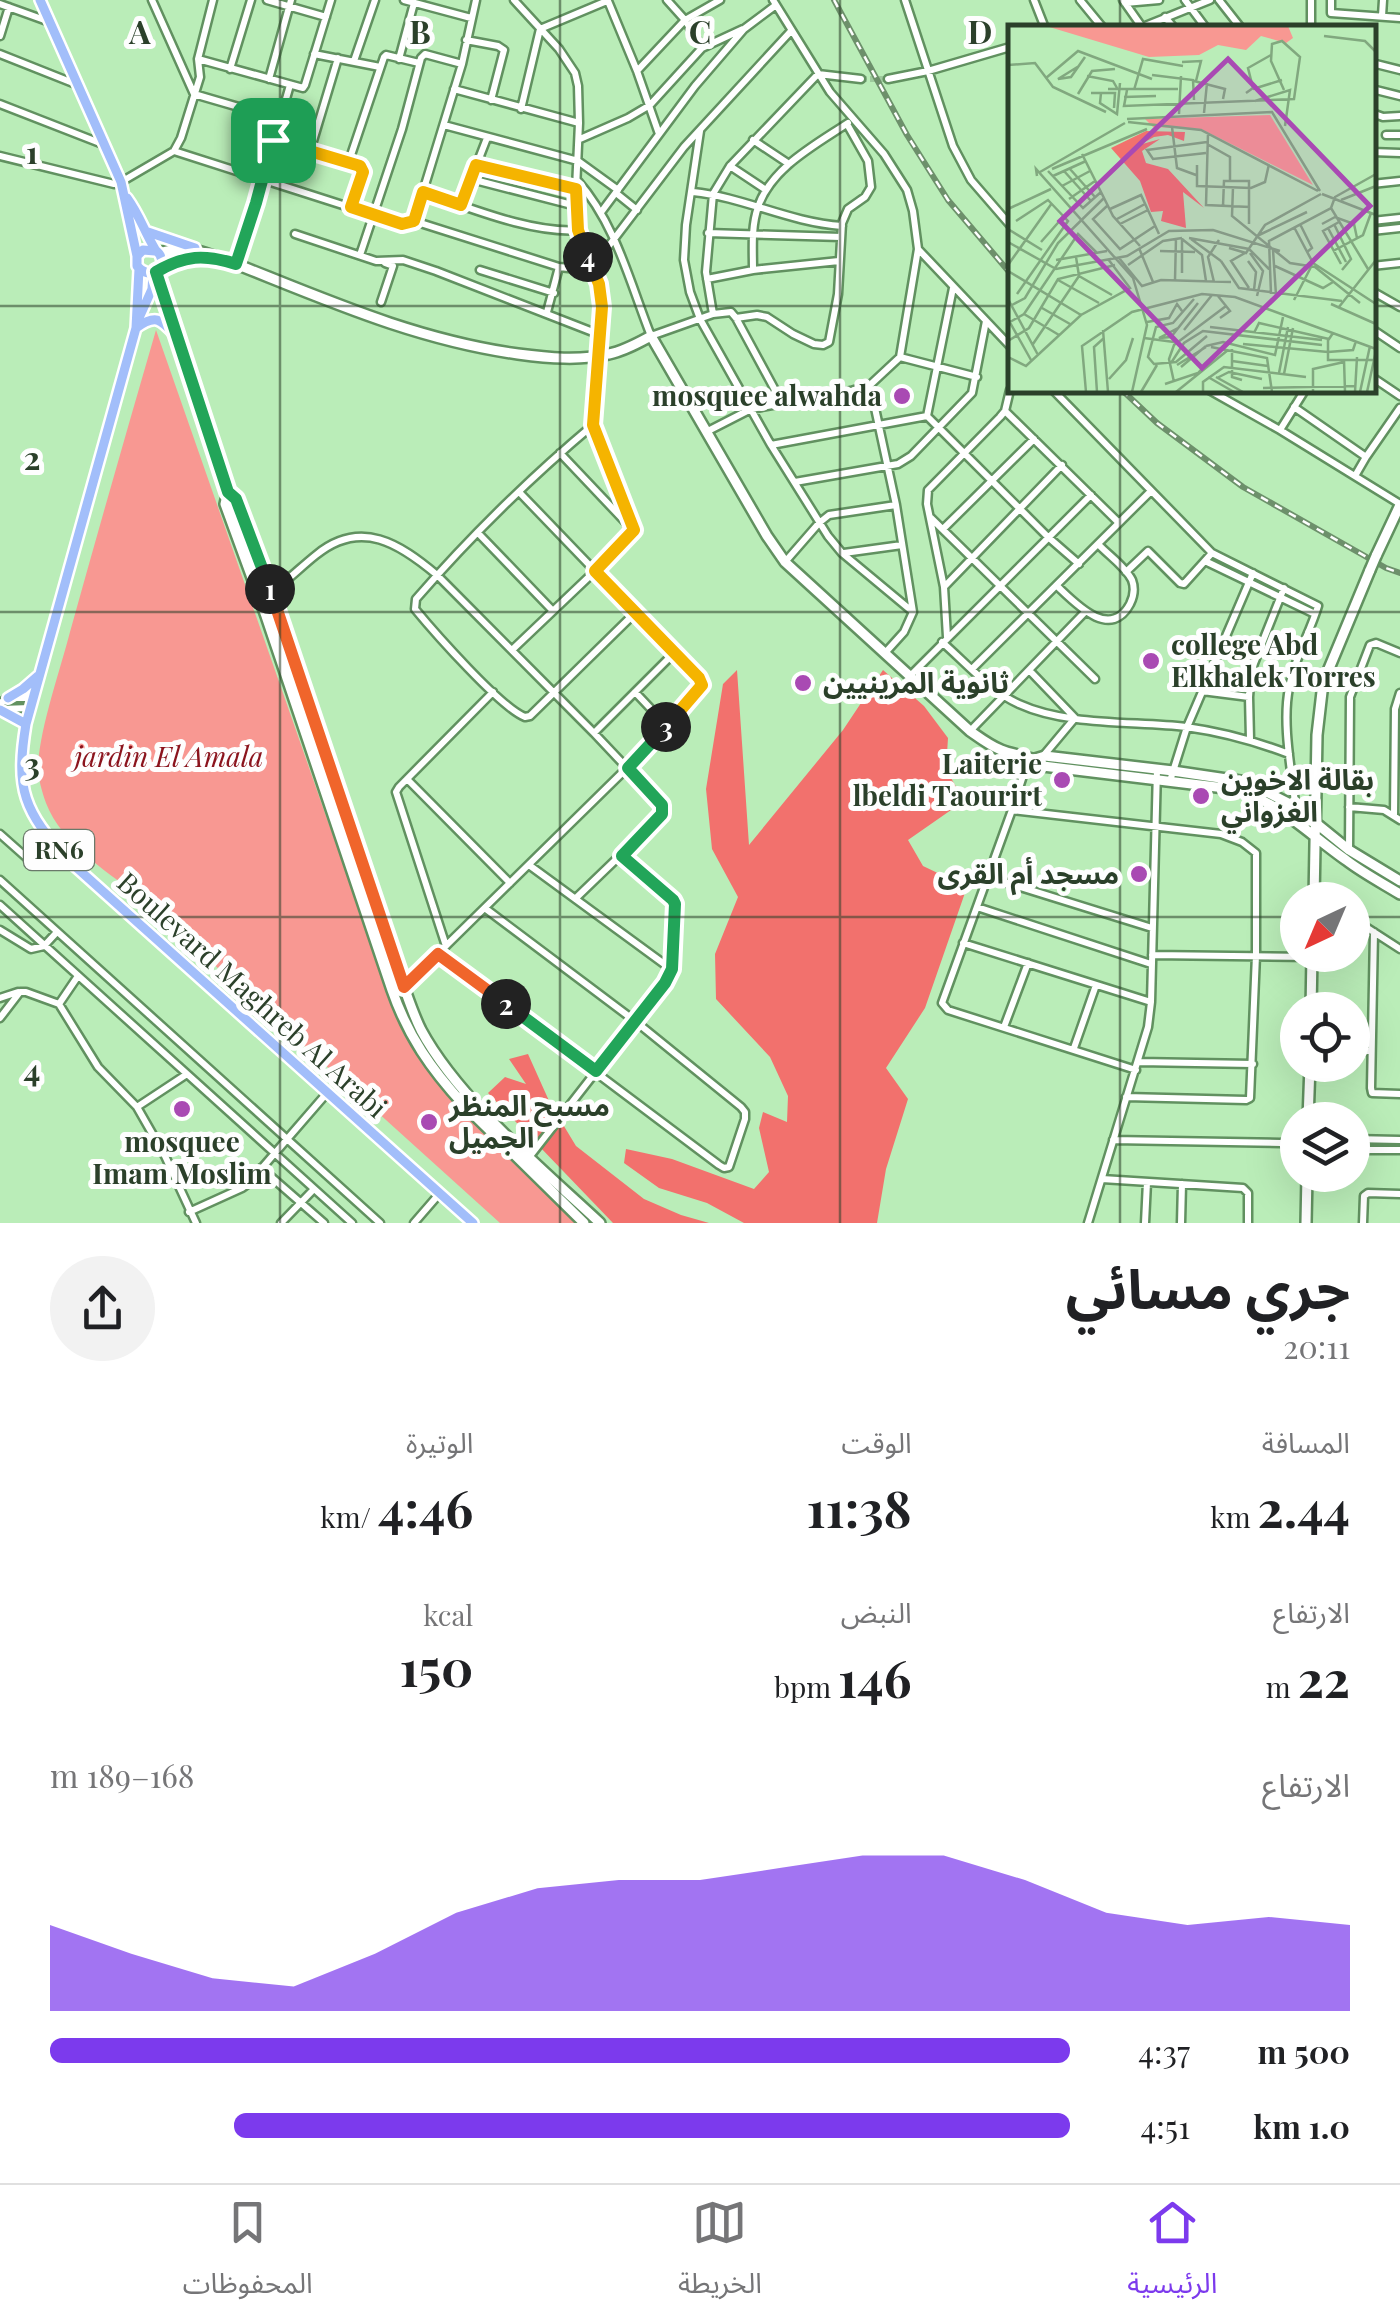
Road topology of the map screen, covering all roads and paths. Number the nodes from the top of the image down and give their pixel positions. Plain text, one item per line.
1 (40, 0) edge
2 (152, 0) edge
3 (213, 0) edge
4 (251, 0) edge
5 (267, 0) edge
6 (331, 0) edge
7 (375, 0) edge
8 (404, 0) edge
9 (476, 0) edge
10 (514, 0) edge
11 (607, 0) edge
12 (667, 0) edge
13 (720, 0) edge
14 (905, 0) edge
15 (1034, 0) edge
16 (1080, 0) edge
17 (1159, 0) edge
18 (1185, 0) edge
19 (1210, 0) edge
20 (1219, 0) edge
21 (1331, 0) edge
22 (1383, 0) edge
23 (1124, 2) edge
24 (290, 3) edge
25 (414, 3) junction
26 (774, 3) edge
27 (0, 4) edge
28 (10, 8) junction
29 (1190, 8) junction
30 (326, 16) junction
31 (1382, 16) junction
32 (1166, 17) junction
33 (472, 18) junction
34 (1400, 18) edge
35 (686, 20) junction
36 (51, 22) junction
37 (1044, 25) edge
38 (1099, 25) edge
39 (1141, 25) edge
40 (1147, 25) edge
41 (1172, 25) edge
42 (1204, 25) edge
43 (1239, 25) edge
44 (540, 29) junction
45 (744, 29) junction
46 (792, 32) junction
47 (0, 36) edge
48 (466, 40) junction
49 (702, 48) junction
50 (1008, 48) edge
51 (0, 54) edge
52 (314, 54) junction
53 (338, 58) junction
54 (399, 58) junction
55 (198, 60) junction
56 (354, 61) junction
57 (419, 63) junction
58 (462, 64) junction
59 (1375, 64) edge
60 (380, 67) junction
61 (230, 69) junction
62 (1400, 70) edge
63 (637, 71) junction
64 (928, 71) junction
65 (818, 74) junction
66 (861, 79) tunnel mouth
67 (888, 79) tunnel mouth
68 (269, 80) junction
69 (290, 85) junction
70 (78, 86) junction
71 (454, 89) junction
72 (1375, 90) edge
73 (194, 94) junction
74 (1400, 96) edge
75 (491, 100) junction
76 (0, 104) edge
77 (650, 105) junction
78 (521, 109) junction
79 (1375, 115) edge
80 (1400, 116) edge
81 (280, 119) junction
82 (850, 121) junction
83 (580, 123) junction
84 (444, 125) junction
85 (700, 129) junction
86 (660, 135) junction
87 (1400, 135) edge
88 (1386, 136) dead end
89 (487, 138) junction
90 (580, 139) junction
91 (273, 140) junction
92 (753, 140) junction
93 (105, 145) junction
94 (174, 150) junction
95 (310, 151) junction
96 (1375, 152) edge
97 (1400, 153) edge
98 (0, 156) edge
99 (350, 161) junction
100 (578, 161) junction
101 (789, 164) junction
102 (476, 165) junction
103 (730, 166) junction
104 (471, 179) junction
105 (576, 179) junction
106 (262, 180) junction
107 (1400, 181) edge
108 (121, 182) junction
109 (1375, 184) edge
110 (576, 189) junction
111 (766, 190) junction
112 (617, 191) junction
113 (423, 192) junction
114 (693, 192) junction
115 (713, 194) junction
116 (125, 196) junction
117 (461, 205) junction
118 (576, 206) junction
119 (351, 207) junction
120 (757, 208) junction
121 (636, 210) junction
122 (602, 212) junction
123 (374, 214) junction
124 (1400, 218) edge
125 (414, 221) junction
126 (1375, 221) edge
127 (1008, 223) edge
128 (842, 226) junction
129 (1400, 228) edge
130 (578, 230) junction
131 (1375, 231) edge
132 (148, 232) junction
133 (708, 233) junction
134 (295, 234) dead end
135 (752, 234) junction
136 (841, 236) junction
137 (614, 237) junction
138 (196, 248) junction
139 (918, 248) junction
140 (157, 252) junction
141 (360, 254) junction
142 (137, 256) junction
143 (215, 258) junction
144 (840, 261) junction
145 (384, 262) junction
146 (1400, 263) edge
147 (236, 264) junction
148 (559, 266) junction
149 (1375, 266) edge
150 (592, 268) junction
151 (139, 269) junction
152 (480, 270) dead end
153 (753, 270) junction
154 (156, 272) junction
155 (707, 279) junction
156 (953, 288) junction
157 (554, 293) junction
158 (1375, 293) edge
159 (381, 302) dead end
160 (1400, 306) edge
161 (547, 312) junction
162 (713, 314) junction
163 (736, 318) junction
164 (700, 320) junction
165 (986, 321) junction
166 (137, 324) junction
167 (1375, 330) edge
168 (598, 334) junction
169 (652, 336) junction
170 (177, 337) junction
171 (1008, 344) edge
172 (1400, 348) edge
173 (598, 356) junction
174 (900, 356) junction
175 (937, 367) junction
176 (977, 377) junction
177 (1375, 379) edge
178 (870, 385) junction
179 (1009, 392) edge
180 (1056, 392) edge
181 (1212, 392) edge
182 (1304, 392) edge
183 (1400, 396) edge
184 (782, 403) junction
185 (1294, 408) junction
186 (1400, 408) edge
187 (751, 409) junction
188 (1004, 411) junction
189 (927, 416) junction
190 (593, 425) junction
191 (879, 427) junction
192 (940, 428) junction
193 (1280, 430) junction
194 (708, 431) junction
195 (1034, 439) junction
196 (771, 446) junction
197 (964, 452) junction
198 (560, 453) junction
199 (1366, 457) junction
200 (887, 465) junction
201 (1062, 465) junction
202 (1355, 476) junction
203 (992, 481) junction
204 (795, 482) junction
205 (1151, 491) junction
206 (228, 492) junction
207 (520, 493) junction
208 (1091, 494) junction
209 (896, 504) junction
210 (1400, 504) edge
211 (1020, 508) junction
212 (930, 517) junction
213 (819, 523) junction
214 (1120, 523) junction
215 (634, 530) junction
216 (943, 530) junction
217 (478, 533) junction
218 (1048, 537) junction
219 (1098, 544) junction
220 (902, 545) junction
221 (1212, 552) junction
222 (842, 554) junction
223 (970, 557) junction
224 (1206, 561) junction
225 (785, 562) junction
226 (1079, 564) junction
227 (595, 571) junction
228 (1126, 572) junction
229 (1253, 573) junction
230 (437, 576) junction
231 (1249, 583) junction
232 (1000, 585) junction
233 (1057, 586) junction
234 (944, 587) junction
235 (1284, 588) junction
236 (271, 593) junction
237 (1280, 598) junction
238 (259, 599) junction
239 (553, 611) junction
240 (913, 612) junction
241 (1085, 612) junction
242 (635, 613) junction
243 (1028, 613) junction
244 (1315, 614) junction
245 (944, 639) junction
246 (1057, 641) junction
247 (512, 650) junction
248 (674, 653) junction
249 (885, 653) junction
250 (1400, 653) edge
251 (972, 668) junction
252 (1029, 670) junction
253 (40, 674) junction
254 (910, 676) junction
255 (1095, 679) dead end
256 (302, 684) junction
257 (290, 688) junction
258 (1202, 691) junction
259 (493, 692) junction
260 (634, 692) junction
261 (555, 693) junction
262 (1400, 693) edge
263 (1004, 696) junction
264 (1249, 696) junction
265 (31, 703) junction
266 (2, 705) edge
267 (1075, 718) junction
268 (26, 724) junction
269 (667, 726) junction
270 (1187, 727) junction
271 (970, 731) junction
272 (594, 733) junction
273 (1250, 738) junction
274 (1289, 754) junction
275 (1038, 760) junction
276 (628, 768) junction
277 (1157, 774) junction
278 (1171, 776) junction
279 (407, 779) junction
280 (1296, 807) junction
281 (1349, 807) junction
282 (1012, 810) junction
283 (1397, 818) edge
284 (1297, 822) junction
285 (1317, 824) junction
286 (1155, 826) junction
287 (0, 834) edge
288 (1316, 838) junction
289 (1350, 850) junction
290 (622, 856) junction
291 (26, 858) dead end
292 (1349, 862) junction
293 (529, 865) junction
294 (988, 877) junction
295 (0, 880) edge
296 (1400, 881) edge
297 (1315, 882) edge
298 (510, 883) junction
299 (1400, 894) edge
300 (576, 898) junction
301 (0, 906) edge
302 (976, 907) junction
303 (486, 909) junction
304 (1152, 928) junction
305 (1370, 929) edge
306 (0, 930) edge
307 (57, 932) junction
308 (1374, 932) junction
309 (963, 943) junction
310 (44, 946) junction
311 (446, 946) junction
312 (1400, 950) edge
313 (438, 954) junction
314 (1152, 955) junction
315 (1256, 955) junction
316 (1280, 955) edge
317 (1028, 962) junction
318 (1152, 964) junction
319 (672, 969) junction
320 (78, 976) junction
321 (1096, 985) junction
322 (404, 987) junction
323 (392, 990) junction
324 (20, 992) junction
325 (0, 998) edge
326 (1151, 1002) junction
327 (60, 1004) junction
328 (0, 1018) edge
329 (635, 1021) junction
330 (1004, 1027) junction
331 (1074, 1048) junction
332 (1370, 1051) joint
333 (1252, 1064) junction
334 (1138, 1066) junction
335 (596, 1071) junction
336 (187, 1074) junction
337 (326, 1092) junction
338 (1400, 1094) edge
339 (1126, 1097) junction
340 (137, 1108) junction
341 (287, 1137) junction
342 (1370, 1139) edge
343 (1114, 1140) junction
344 (1400, 1140) edge
345 (1280, 1143) edge
346 (1370, 1150) edge
347 (1400, 1150) edge
348 (274, 1152) junction
349 (526, 1161) junction
350 (261, 1168) junction
351 (1102, 1179) junction
352 (1147, 1182) junction
353 (1182, 1184) junction
354 (314, 1189) junction
355 (1307, 1192) edge
356 (440, 1194) junction
357 (1400, 1194) edge
358 (301, 1202) junction
359 (189, 1212) junction
360 (196, 1223) edge
361 (281, 1223) edge
362 (324, 1223) edge
363 (352, 1223) edge
364 (380, 1223) edge
365 (414, 1223) edge
366 (473, 1223) edge
367 (584, 1223) edge
368 (600, 1223) edge
369 (1088, 1223) edge
370 (1145, 1223) edge
371 (1181, 1223) edge
372 (1248, 1223) edge
373 (1306, 1223) edge
374 (1363, 1223) edge

1 - 36 main road, RN6
2 - 73 street
3 - 55 street
4 - 61 street
5 - 24 street
6 - 30 street
7 - 56 street
8 - 25 street
9 - 33 street
10 - 44 street
11 - 44 street
11 - 63 street
12 - 35 street
13 - 35 street
14 - 64 street
15 - 37 street
16 - 38 street
17 - 23 street
18 - 29 street
19 - 29 street
20 - 43 street
21 - 31 street
22 - 31 street
23 - 39 street
24 - 30 street
24 - 68 street
25 - 33 street
25 - 54 street
26 - 45 street
26 - 46 street
27 - 28 street
28 - 36 street
28 - 47 street
29 - 32 street
29 - 42 street
30 - 52 street
31 - 34 street
32 - 40 street
32 - 41 street
33 - 48 street
35 - 49 street
35 - 63 street
36 - 70 main road, RN6
44 - 78 street
44 - 83 street
45 - 49 street
45 - 86 street
46 - 65 street
46 - 85 street
48 - 58 street
48 - 75 street
49 - 77 street
50 - 64 street
51 - 70 street
52 - 53 street
52 - 69 street
53 - 56 street
53 - 95 street
54 - 57 street
54 - 60 street
55 - 61 street
55 - 73 street
56 - 60 street
57 - 58 street
57 - 123 street
58 - 71 street
59 - 62 street
60 - 99 street
61 - 68 street
63 - 77 street
64 - 67 street
64 - 127 street
65 - 66 street
65 - 82 street
65 - 92 street
68 - 69 street
69 - 81 street
70 - 93 main road, RN6
71 - 75 street
71 - 84 street
72 - 74 street
73 - 81 street
73 - 94 street
75 - 78 street
76 - 93 street
77 - 86 street
77 - 90 street
78 - 83 street
79 - 80 street
81 - 91 street
82 - 101 street
82 - 128 street
82 - 139 street
83 - 90 street
84 - 89 street
84 - 113 street
85 - 114 street
85 - 121 street
86 - 112 street
87 - 88 street
89 - 100 street
89 - 102 street
90 - 100 street
91 - 95 street
91 - 106 street
92 - 101 street
92 - 103 street
93 - 108 main road, RN6
94 - 106 street
94 - 108 street
95 - 99 street
96 - 97 street
98 - 108 street
99 - 119 street
100 - 105 street
100 - 112 street
101 - 111 street
102 - 104 street
102 - 110 street
103 - 111 street
103 - 115 street
104 - 117 street
104 - 118 street
105 - 110 street
105 - 122 street
106 - 119 street
106 - 147 street
107 - 109 street
108 - 116 main road, RN6
110 - 118 street
111 - 120 street
112 - 121 street
112 - 122 street
113 - 117 street
113 - 125 street
114 - 115 street
114 - 164 street
115 - 120 street
115 - 133 street
116 - 132 main road, RN6
116 - 142 main road, RN6
117 - 130 street
118 - 130 street
119 - 123 street
120 - 128 street
120 - 135 street
121 - 137 street
122 - 137 street
123 - 125 street
123 - 141 street
124 - 126 street
125 - 148 street
128 - 136 street
129 - 131 street
130 - 150 street
132 - 138 main road
132 - 140 main road, RN6
133 - 135 street
133 - 155 street
134 - 141 street
135 - 136 street
135 - 153 street
136 - 144 street
137 - 150 street
137 - 169 street
138 - 140 street
138 - 143 street
139 - 156 street
139 - 174 street
140 - 142 main road
140 - 154 main road, RN6
141 - 145 street
142 - 151 main road, RN6
143 - 147 street
143 - 154 street
144 - 153 street
144 - 163 street
145 - 159 street
145 - 161 street
146 - 149 street
147 - 173 street
148 - 150 street
148 - 157 street
150 - 168 street
151 - 154 main road
151 - 166 main road, Boulevard Maghreb Al Arabi / RN6
152 - 157 street
153 - 155 street
154 - 166 main road, Boulevard Maghreb Al Arabi / RN6
154 - 170 street
155 - 162 street
156 - 165 street
156 - 175 street
157 - 161 street
158 - 160 street
161 - 168 street
162 - 163 street
162 - 164 street
163 - 184 street
164 - 169 street
164 - 187 street
165 - 171 street
165 - 176 street
166 - 170 main road
166 - 253 main road, Boulevard Maghreb Al Arabi / RN6
167 - 172 street
168 - 173 street
169 - 173 street
169 - 194 street
170 - 206 street
173 - 190 street
174 - 175 street
174 - 178 street
175 - 176 street
175 - 189 street
176 - 192 street
177 - 183 street
178 - 184 street
178 - 191 street
179 - 188 street
180 - 205 street
181 - 193 street
182 - 185 street
184 - 187 street
185 - 193 street
185 - 199 street
186 - 199 street
187 - 194 street
187 - 196 street
188 - 195 street
188 - 197 street
189 - 191 street
189 - 192 street
190 - 198 street
190 - 215 street
191 - 196 street
191 - 200 street
192 - 197 street
192 - 200 street
193 - 202 street
194 - 225 street
195 - 201 street
195 - 203 street
196 - 204 street
197 - 203 street
197 - 212 street
198 - 207 street
198 - 215 street
199 - 202 street
200 - 204 street
200 - 209 street
201 - 208 street
201 - 211 street
202 - 210 street
203 - 211 street
203 - 216 street
204 - 213 street
205 - 214 street
205 - 221 street
206 - 236 street
206 - 238 street
207 - 217 street
207 - 227 street
208 - 214 street
208 - 218 street
209 - 213 street
209 - 220 street
210 - 285 street, bridge
211 - 218 street
211 - 223 street
212 - 216 street
212 - 234 street
213 - 222 street
213 - 225 street
214 - 219 street
215 - 227 street
216 - 223 street
217 - 230 street
217 - 239 street
218 - 226 street
218 - 232 street
219 - 226 street
219 - 228 street
220 - 222 street
220 - 240 street
221 - 224 street
221 - 229 street
222 - 240 street
223 - 232 street
223 - 234 street
224 - 228 street
224 - 231 street
225 - 249 street
226 - 233 street
227 - 239 street
227 - 242 street
228 - 241 street
229 - 231 street
229 - 235 street
230 - 236 street
230 - 247 street
230 - 259 street
231 - 237 street
231 - 258 street
232 - 243 street
232 - 245 street
233 - 241 street
233 - 243 street
234 - 245 street
235 - 237 street
235 - 244 street
236 - 238 street
236 - 256 street
237 - 244 street
237 - 264 street
238 - 257 street
239 - 247 street
240 - 249 street
241 - 246 street
242 - 248 street
242 - 261 street
243 - 246 street
243 - 251 street
244 - 274 street
245 - 251 street
245 - 254 street
246 - 252 street
246 - 255 street
247 - 261 street
248 - 260 street
248 - 269 street
249 - 254 street
250 - 281 street
251 - 263 street
252 - 263 street
252 - 267 street
253 - 265 main road, Boulevard Maghreb Al Arabi / RN6
253 - 266 main road
254 - 271 street
256 - 257 street
256 - 322 street
257 - 323 street
258 - 264 street
258 - 270 street
259 - 261 street
259 - 279 street
260 - 269 street
260 - 272 street
261 - 272 street
262 - 283 street
263 - 267 street
263 - 271 street
264 - 273 street
265 - 266 street
265 - 266 street
265 - 268 main road, Boulevard Maghreb Al Arabi / RN6
266 - 268 main road
267 - 270 street
267 - 275 street
268 - 337 main road, Boulevard Maghreb Al Arabi / RN6
269 - 276 street
270 - 273 street
270 - 278 street
271 - 275 street
272 - 276 street
273 - 274 street
274 - 280 street
275 - 277 street
275 - 282 street
276 - 290 street
276 - 293 street
277 - 278 street
277 - 286 street
278 - 280 street
278 - 284 street
279 - 298 street
279 - 311 street
280 - 284 street
280 - 285 street
281 - 283 street
281 - 289 street
282 - 286 street
282 - 294 street
284 - 288 street
285 - 288 street
285 - 289 street
286 - 304 street
286 - 315 street
287 - 291 street
288 - 292 street
288 - 297 street
289 - 292 street
289 - 296 street
290 - 300 street
290 - 319 street
292 - 299 street
293 - 298 street
293 - 300 street
294 - 302 street
294 - 304 street
295 - 307 street
298 - 303 street
300 - 319 street
301 - 310 street
302 - 309 street
302 - 318 street
303 - 311 street
303 - 329 street
304 - 314 street
305 - 308 street
306 - 310 street
307 - 310 street
307 - 341 street
308 - 312 street
308 - 332 street
309 - 317 street
309 - 330 street
310 - 320 street
311 - 313 street
313 - 322 street
313 - 335 street
314 - 315 street
314 - 318 street
315 - 316 street
315 - 333 street
317 - 321 street
317 - 330 street
318 - 326 street
319 - 329 street
320 - 327 street
320 - 336 street
321 - 326 street
321 - 331 street
322 - 323 street
322 - 349 street
323 - 349 street
324 - 325 street
324 - 327 street
324 - 328 street
326 - 334 street
327 - 340 street
329 - 335 street
329 - 335 street
330 - 331 street
331 - 334 street
332 - 338 street
333 - 334 street
333 - 339 street
334 - 339 street
335 - 349 street
336 - 340 street
336 - 348 street
337 - 341 street
337 - 356 main road, Boulevard Maghreb Al Arabi / RN6
339 - 343 street
340 - 359 street
341 - 348 street
341 - 364 street
342 - 344 street
343 - 345 street
343 - 351 street
346 - 347 street
348 - 350 street
348 - 354 street
349 - 367 street
349 - 368 street
350 - 358 street
350 - 359 street
351 - 352 street
351 - 369 street
352 - 353 street
352 - 370 street
353 - 371 street
353 - 372 street
354 - 358 street
354 - 363 street
355 - 373 street
356 - 365 street
356 - 366 main road, Boulevard Maghreb Al Arabi / RN6
357 - 374 street
358 - 361 street
358 - 362 street
359 - 360 street

